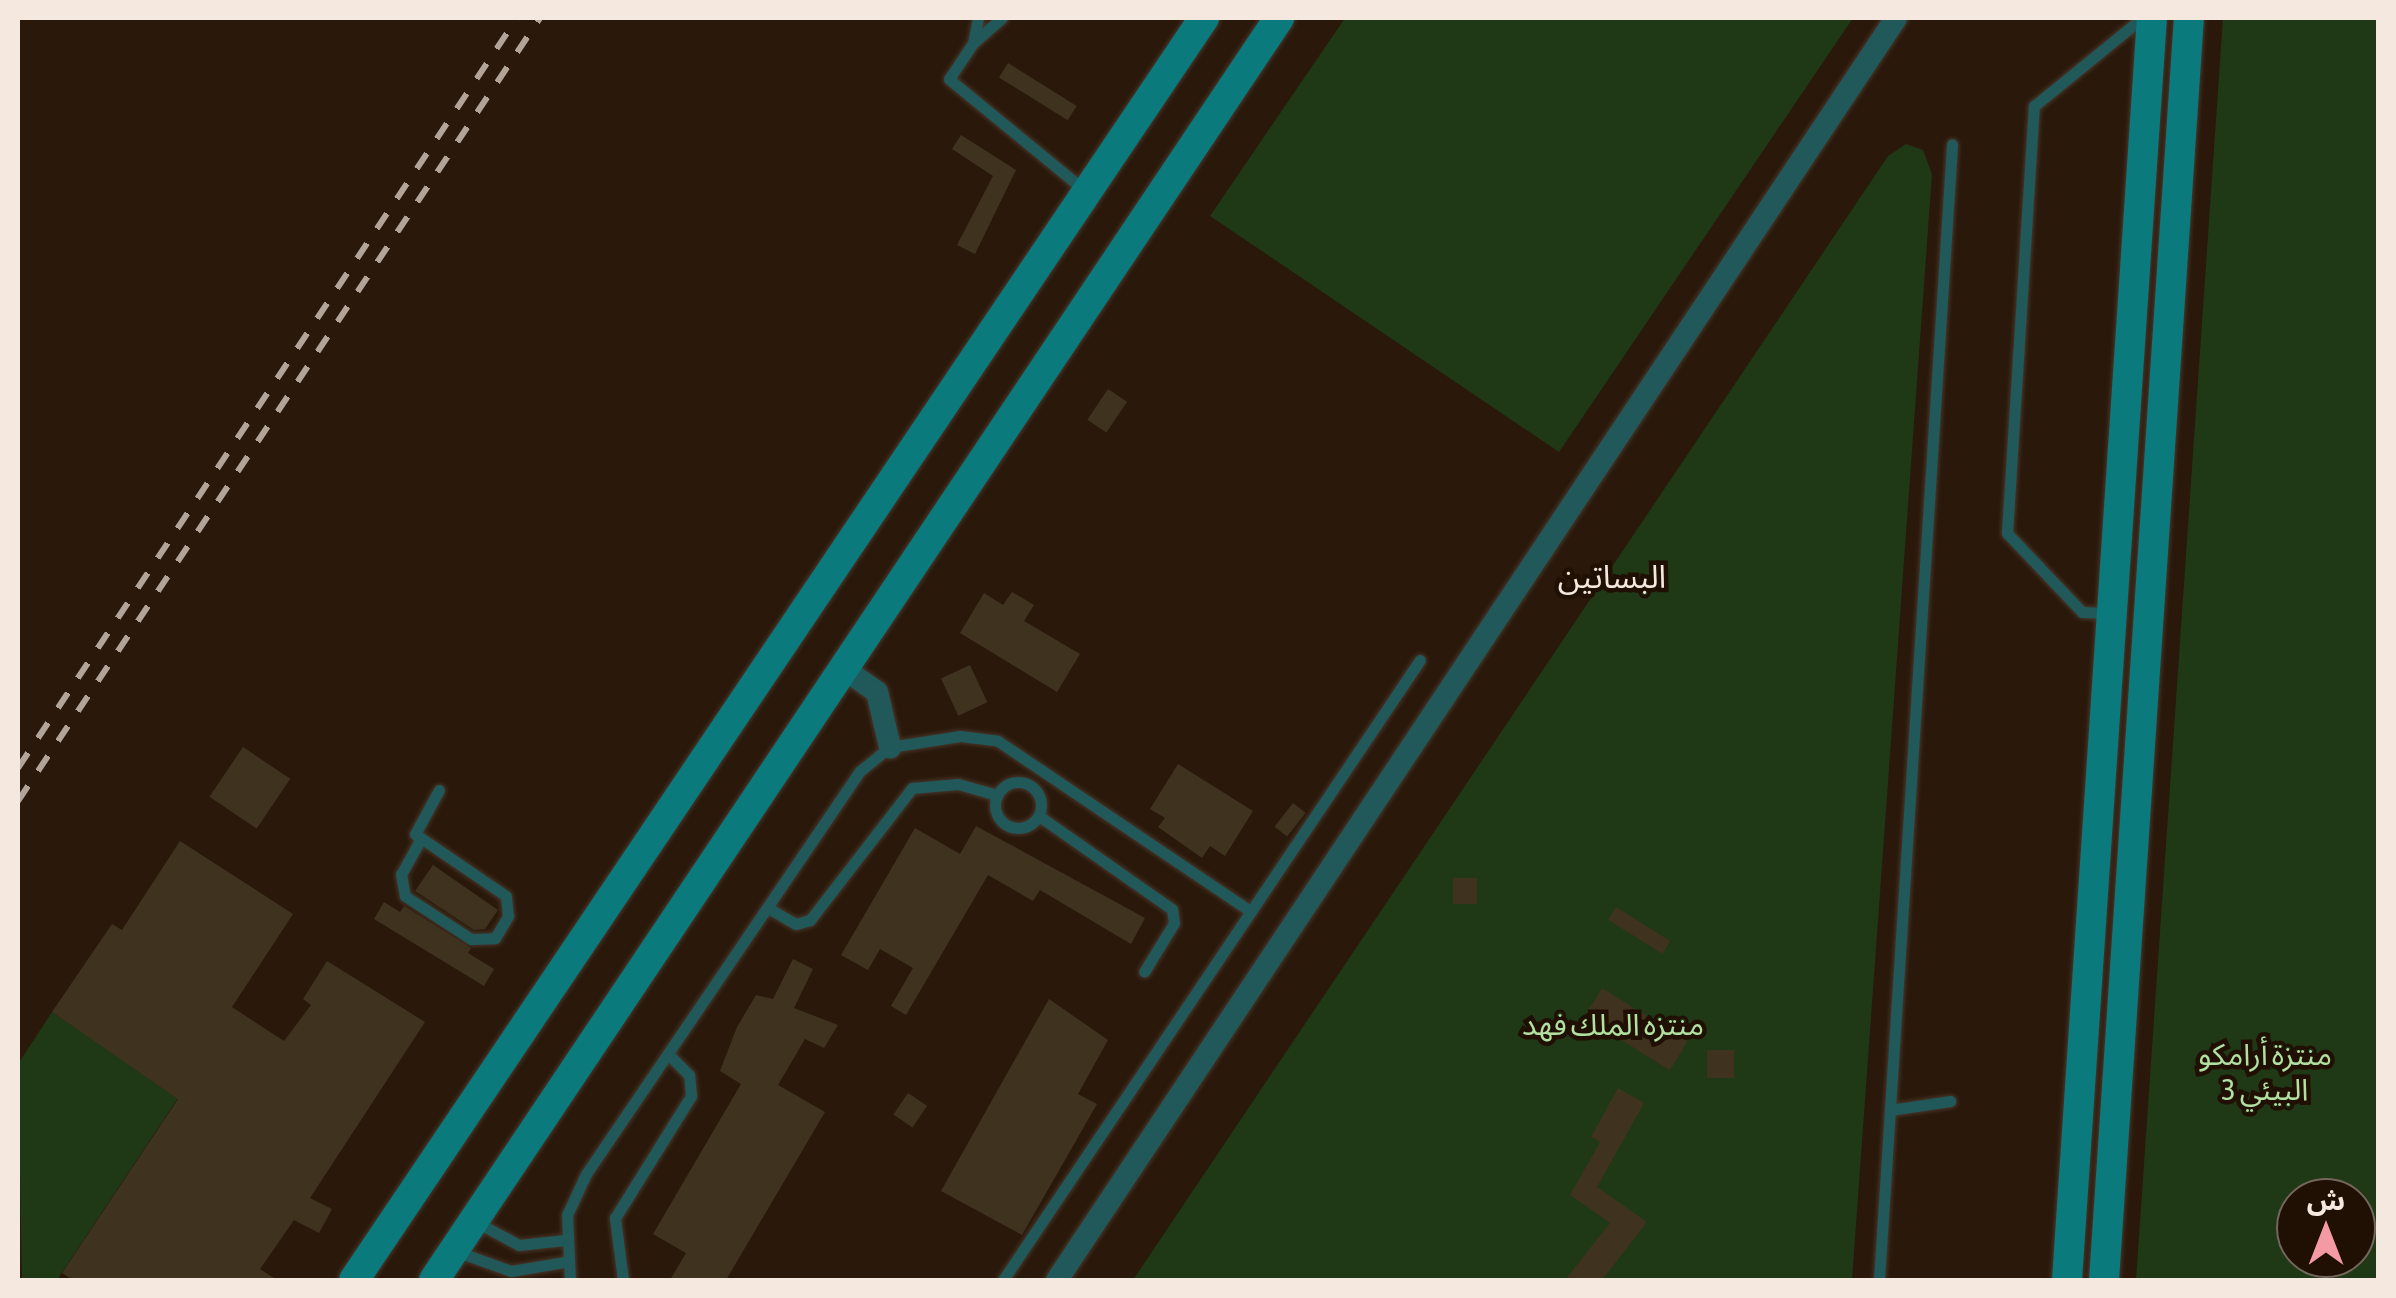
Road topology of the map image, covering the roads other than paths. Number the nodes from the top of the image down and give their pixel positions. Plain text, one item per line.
1 (978, 18) edge
2 (1002, 18) edge
3 (1204, 18) edge
4 (1280, 18) edge
5 (1896, 18) edge
6 (2142, 18) edge
7 (2152, 18) edge
8 (2189, 18) edge
9 (974, 43) junction
10 (1952, 144) dead end
11 (1087, 192) junction
12 (2110, 613) junction
13 (2148, 615) junction
14 (1420, 660) dead end
15 (844, 668) junction
16 (890, 747) junction
17 (439, 790) dead end
18 (997, 795) junction
19 (1039, 816) junction
20 (420, 842) junction
21 (768, 908) junction
22 (1247, 910) junction
23 (1144, 972) dead end
24 (670, 1056) junction
25 (2080, 1076) junction
26 (2118, 1078) junction
27 (1950, 1101) dead end
28 (1890, 1110) junction
29 (474, 1221) junction
30 (565, 1240) junction
31 (454, 1250) junction
32 (565, 1262) junction
33 (354, 1280) edge
34 (434, 1280) edge
35 (570, 1280) edge
36 (623, 1280) edge
37 (1004, 1280) edge
38 (1056, 1280) edge
39 (1878, 1280) edge
40 (2067, 1280) edge
41 (2104, 1280) edge

1 - 9 lane
2 - 9 lane
3 - 11 street
4 - 15 street
5 - 38 street
6 - 12 lane
7 - 12 street
8 - 13 street
9 - 11 lane
10 - 28 lane
11 - 33 street
12 - 13 street
12 - 25 street
13 - 26 street
14 - 22 lane
15 - 16 street
15 - 29 street
16 - 21 lane
16 - 22 lane
17 - 20 lane
18 - 19 lane
18 - 19 lane
18 - 21 lane
19 - 23 lane
20 - 20 lane
21 - 24 lane
22 - 37 lane
24 - 30 lane
24 - 36 lane
25 - 26 street
25 - 40 street
26 - 41 street
27 - 28 lane
28 - 39 lane
29 - 30 lane
29 - 31 street
30 - 32 lane
31 - 32 lane
31 - 34 street
32 - 35 lane

